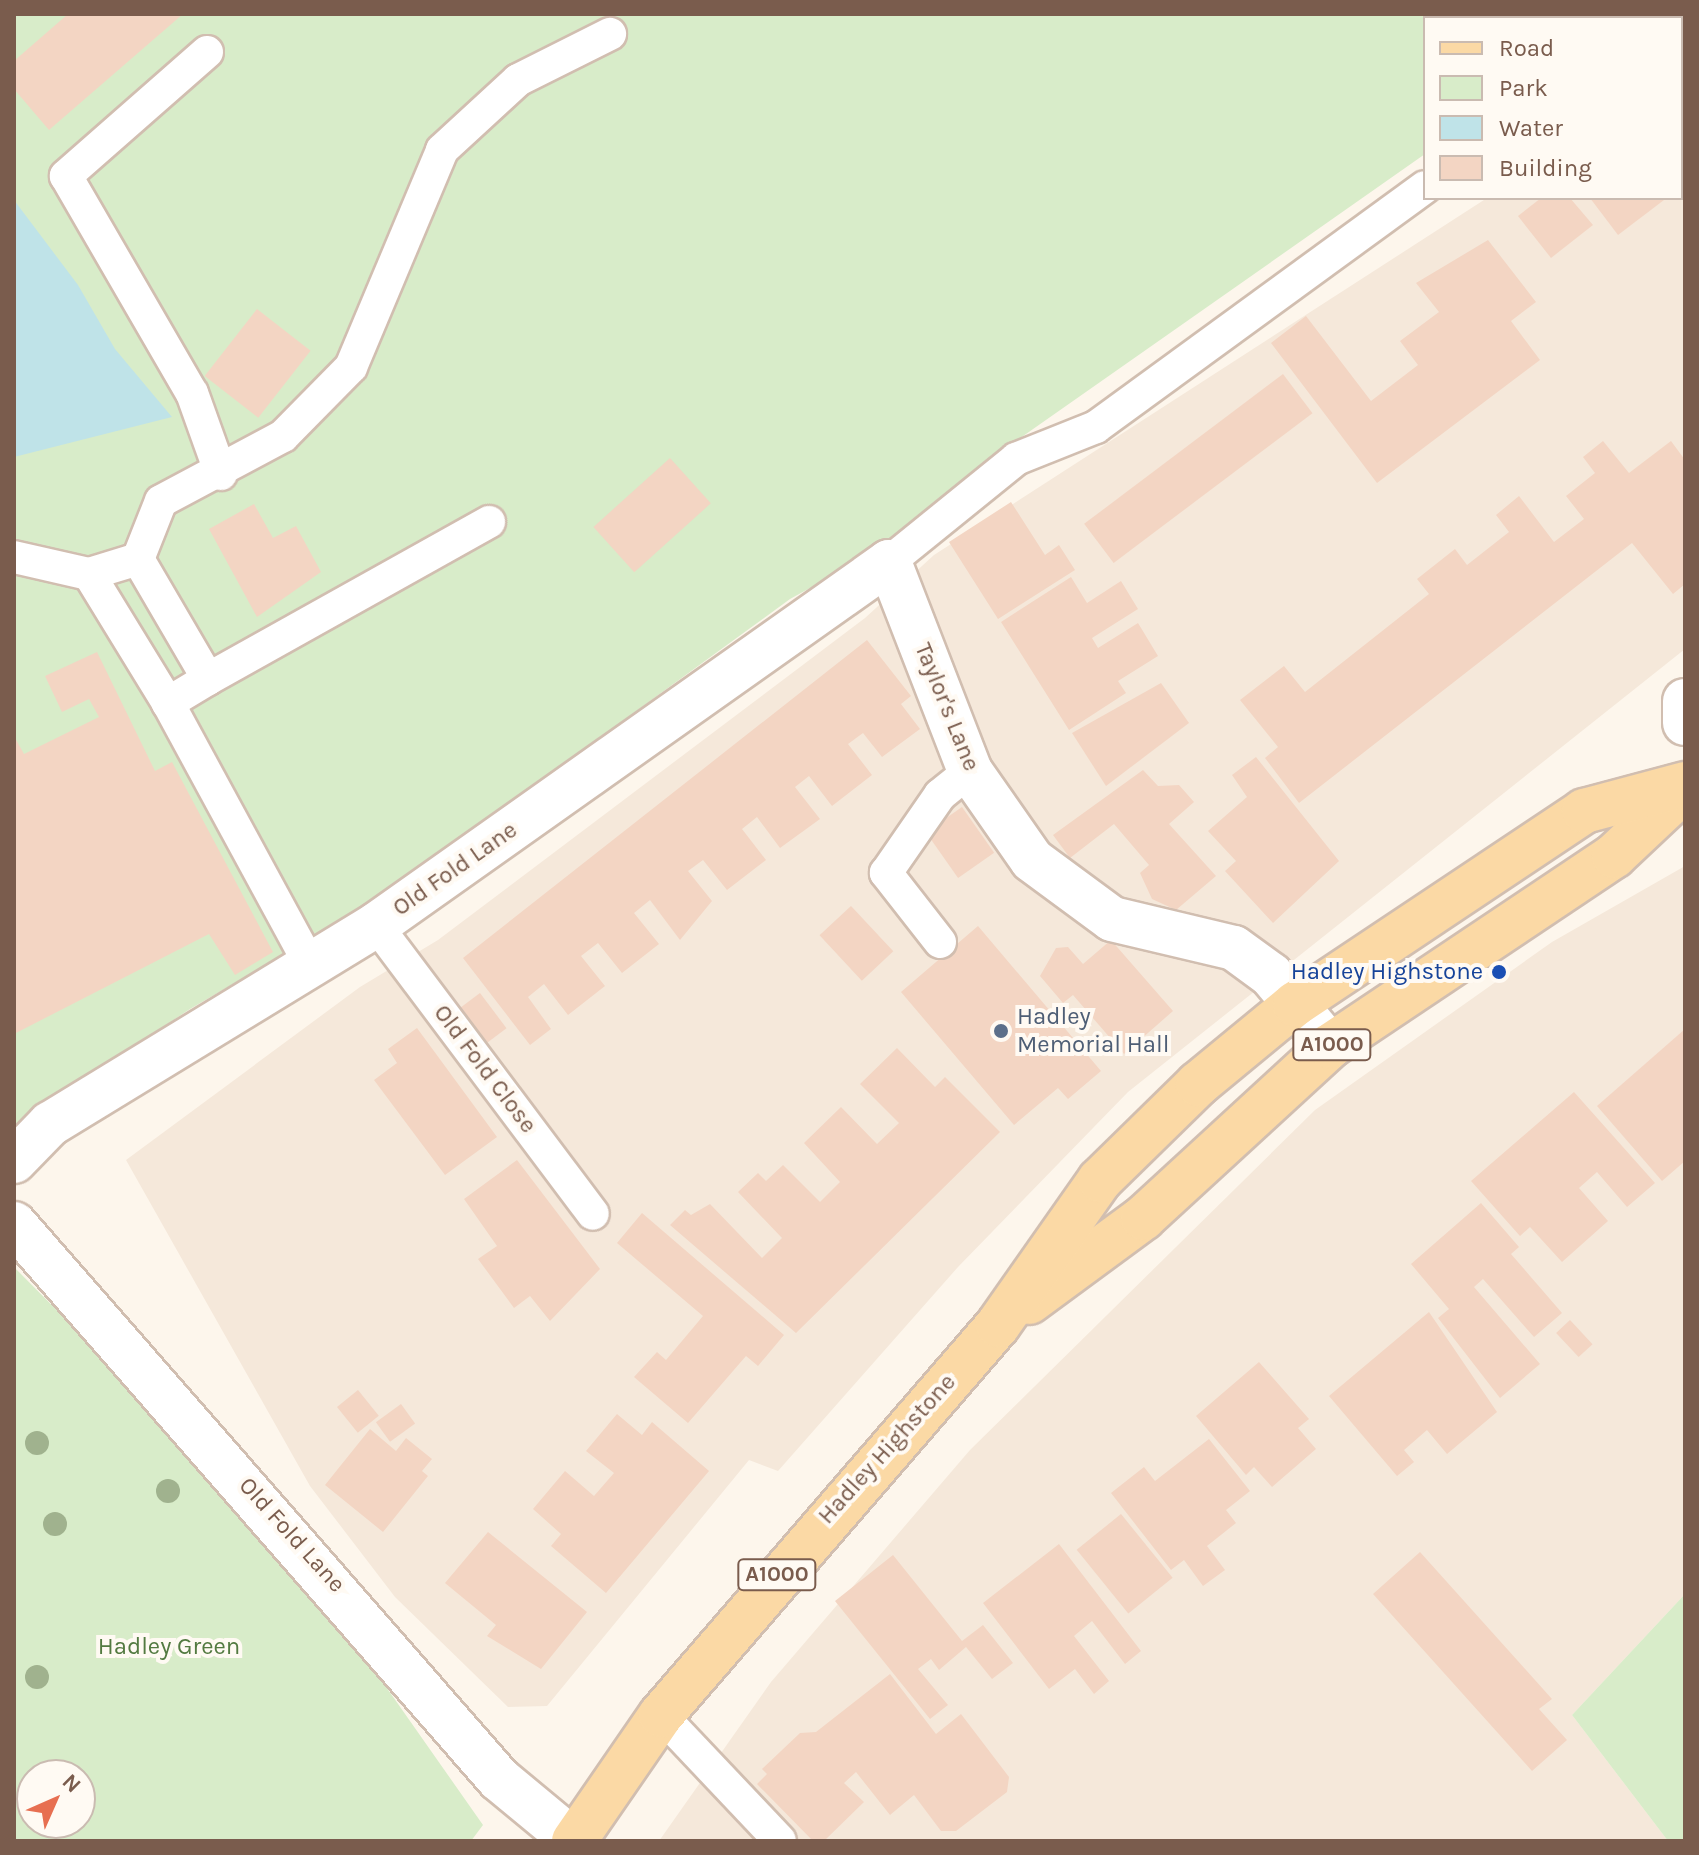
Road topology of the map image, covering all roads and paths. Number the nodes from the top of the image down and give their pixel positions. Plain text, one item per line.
1 (610, 34) dead end
2 (207, 52) dead end
3 (1423, 188) edge
4 (221, 474) junction
5 (489, 522) dead end
6 (14, 557) edge
7 (138, 559) junction
8 (889, 562) junction
9 (89, 574) junction
10 (208, 679) junction
11 (1685, 701) edge
12 (168, 703) junction
13 (1685, 723) edge
14 (970, 771) junction
15 (1685, 786) edge
16 (376, 925) junction
17 (940, 942) dead end
18 (310, 964) junction
19 (1295, 1004) junction
20 (1330, 1046) junction
21 (14, 1161) edge
22 (593, 1214) dead end
23 (14, 1224) edge
24 (998, 1325) junction
25 (661, 1715) junction
26 (574, 1841) edge
27 (780, 1841) edge

1 - 4 lane
2 - 4 lane
3 - 8 lane
4 - 7 lane
5 - 10 lane
6 - 9 lane
7 - 9 lane
7 - 10 lane
8 - 14 street, Taylor's Lane
8 - 16 street, Old Fold Lane
9 - 12 lane
10 - 12 lane
11 - 13 street
12 - 18 lane
14 - 17 lane
14 - 19 street, Taylor's Lane
15 - 19 main road, Hadley Highstone / A1000
15 - 20 main road, Hadley Highstone / A1000
16 - 18 street, Old Fold Lane
16 - 22 lane, Old Fold Close
18 - 21 street, Old Fold Lane
19 - 20 street, Taylor's Lane
19 - 24 main road, Hadley Highstone / A1000
20 - 24 main road, Hadley Highstone / A1000
23 - 26 street, Old Fold Lane
24 - 25 main road, Hadley Highstone / A1000
25 - 26 main road, Hadley Highstone / A1000
25 - 27 lane

